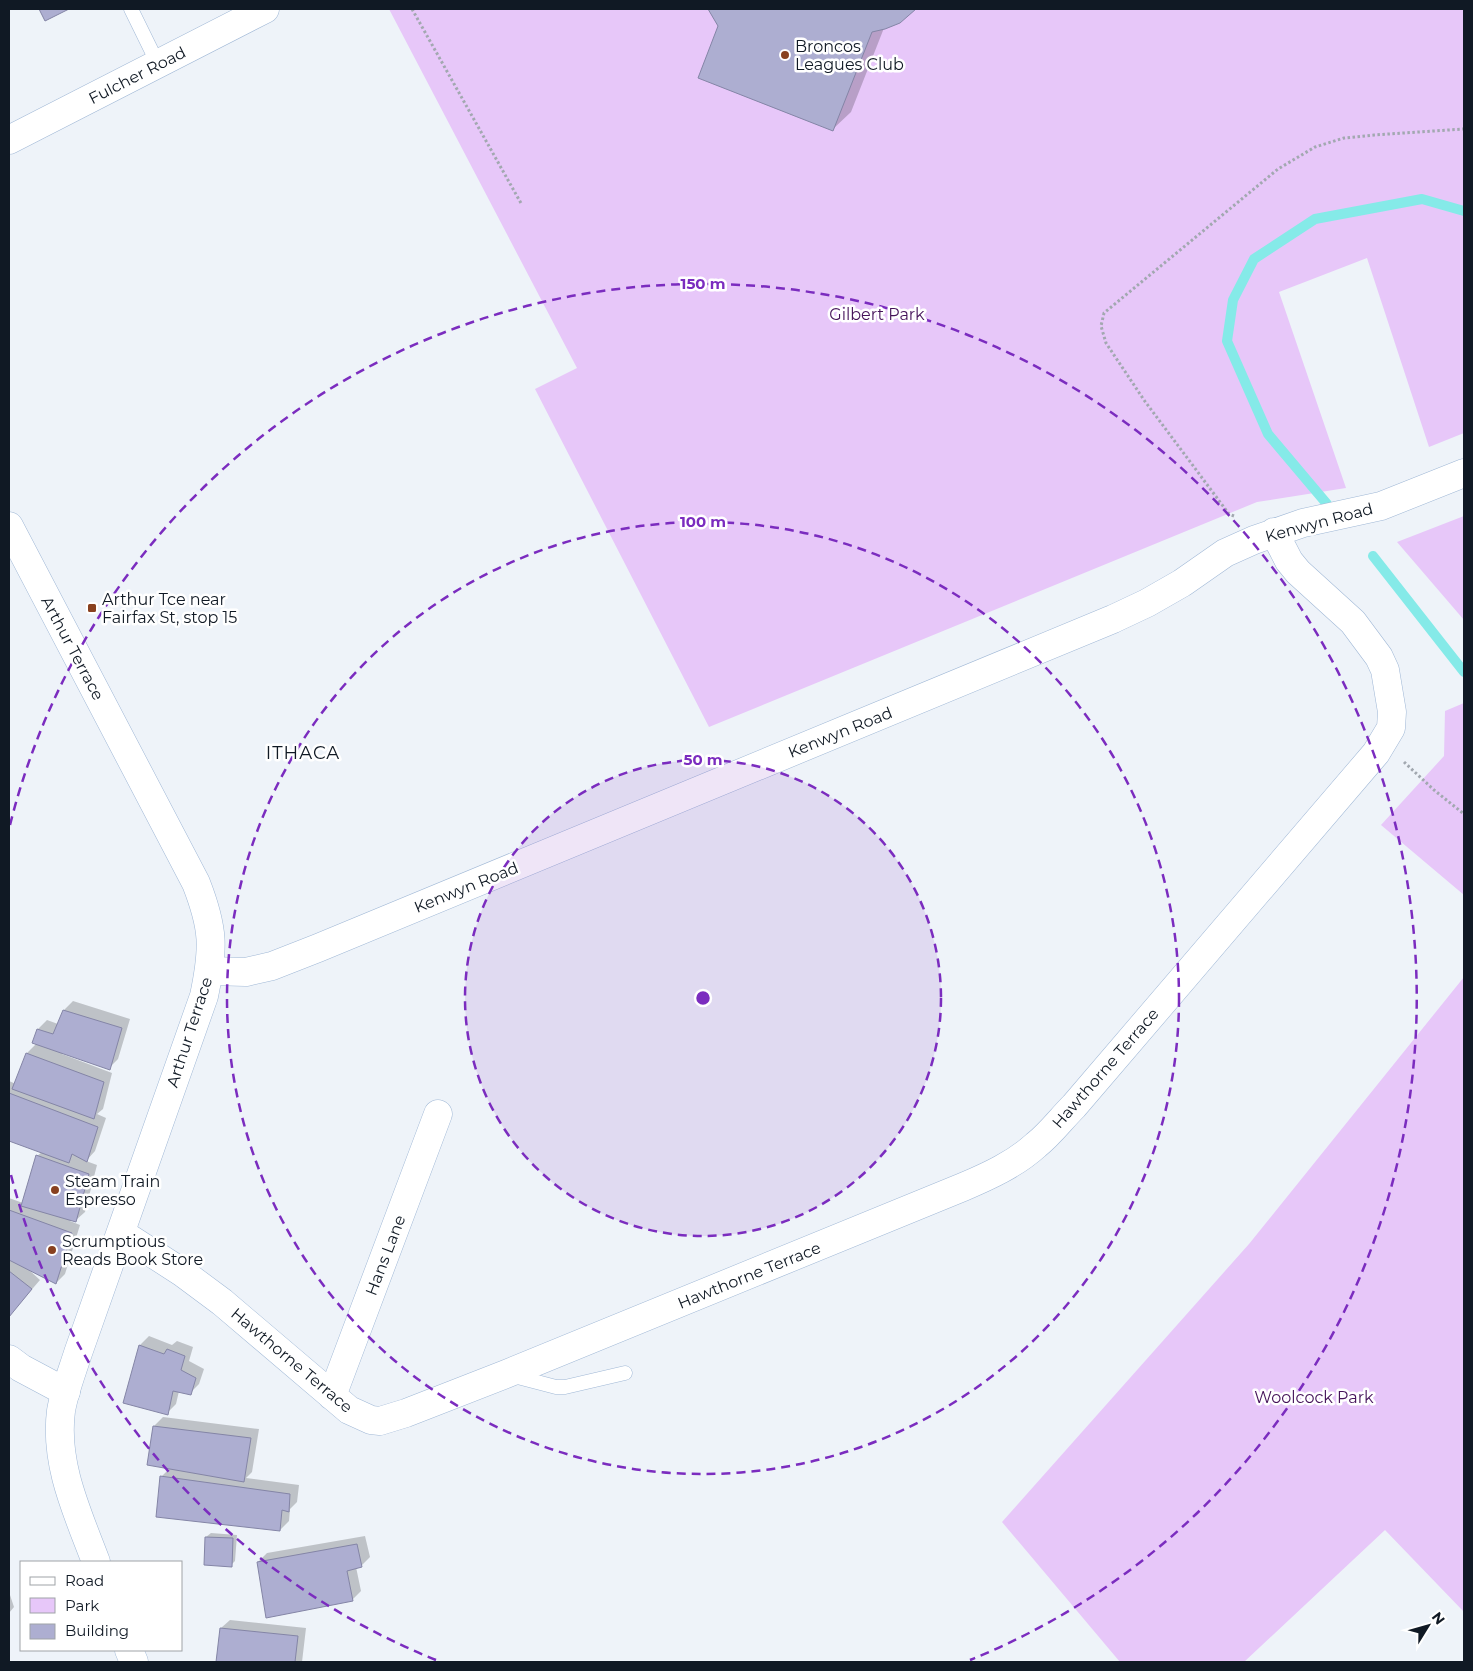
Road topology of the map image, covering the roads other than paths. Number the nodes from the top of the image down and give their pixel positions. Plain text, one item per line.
1 (131, 9) edge
2 (265, 9) edge
3 (158, 64) junction
4 (9, 140) edge
5 (1464, 473) edge
6 (9, 526) edge
7 (1274, 532) junction
8 (209, 971) junction
9 (438, 1114) dead end
10 (121, 1233) junction
11 (9, 1359) edge
12 (625, 1373) dead end
13 (506, 1374) junction
14 (66, 1392) junction
15 (332, 1396) junction
16 (96, 1561) edge

1 - 3 lane
2 - 3 street, Fulcher Road
3 - 4 street, Fulcher Road
5 - 7 street, Kenwyn Road
6 - 8 street, Arthur Terrace
7 - 8 street, Kenwyn Road
7 - 13 street, Hawthorne Terrace
8 - 10 street, Arthur Terrace
9 - 15 street, Hans Lane
10 - 14 street, Arthur Terrace
10 - 15 street, Hawthorne Terrace
11 - 14 street
12 - 13 lane
13 - 15 street, Hawthorne Terrace
14 - 16 street, Arthur Terrace

